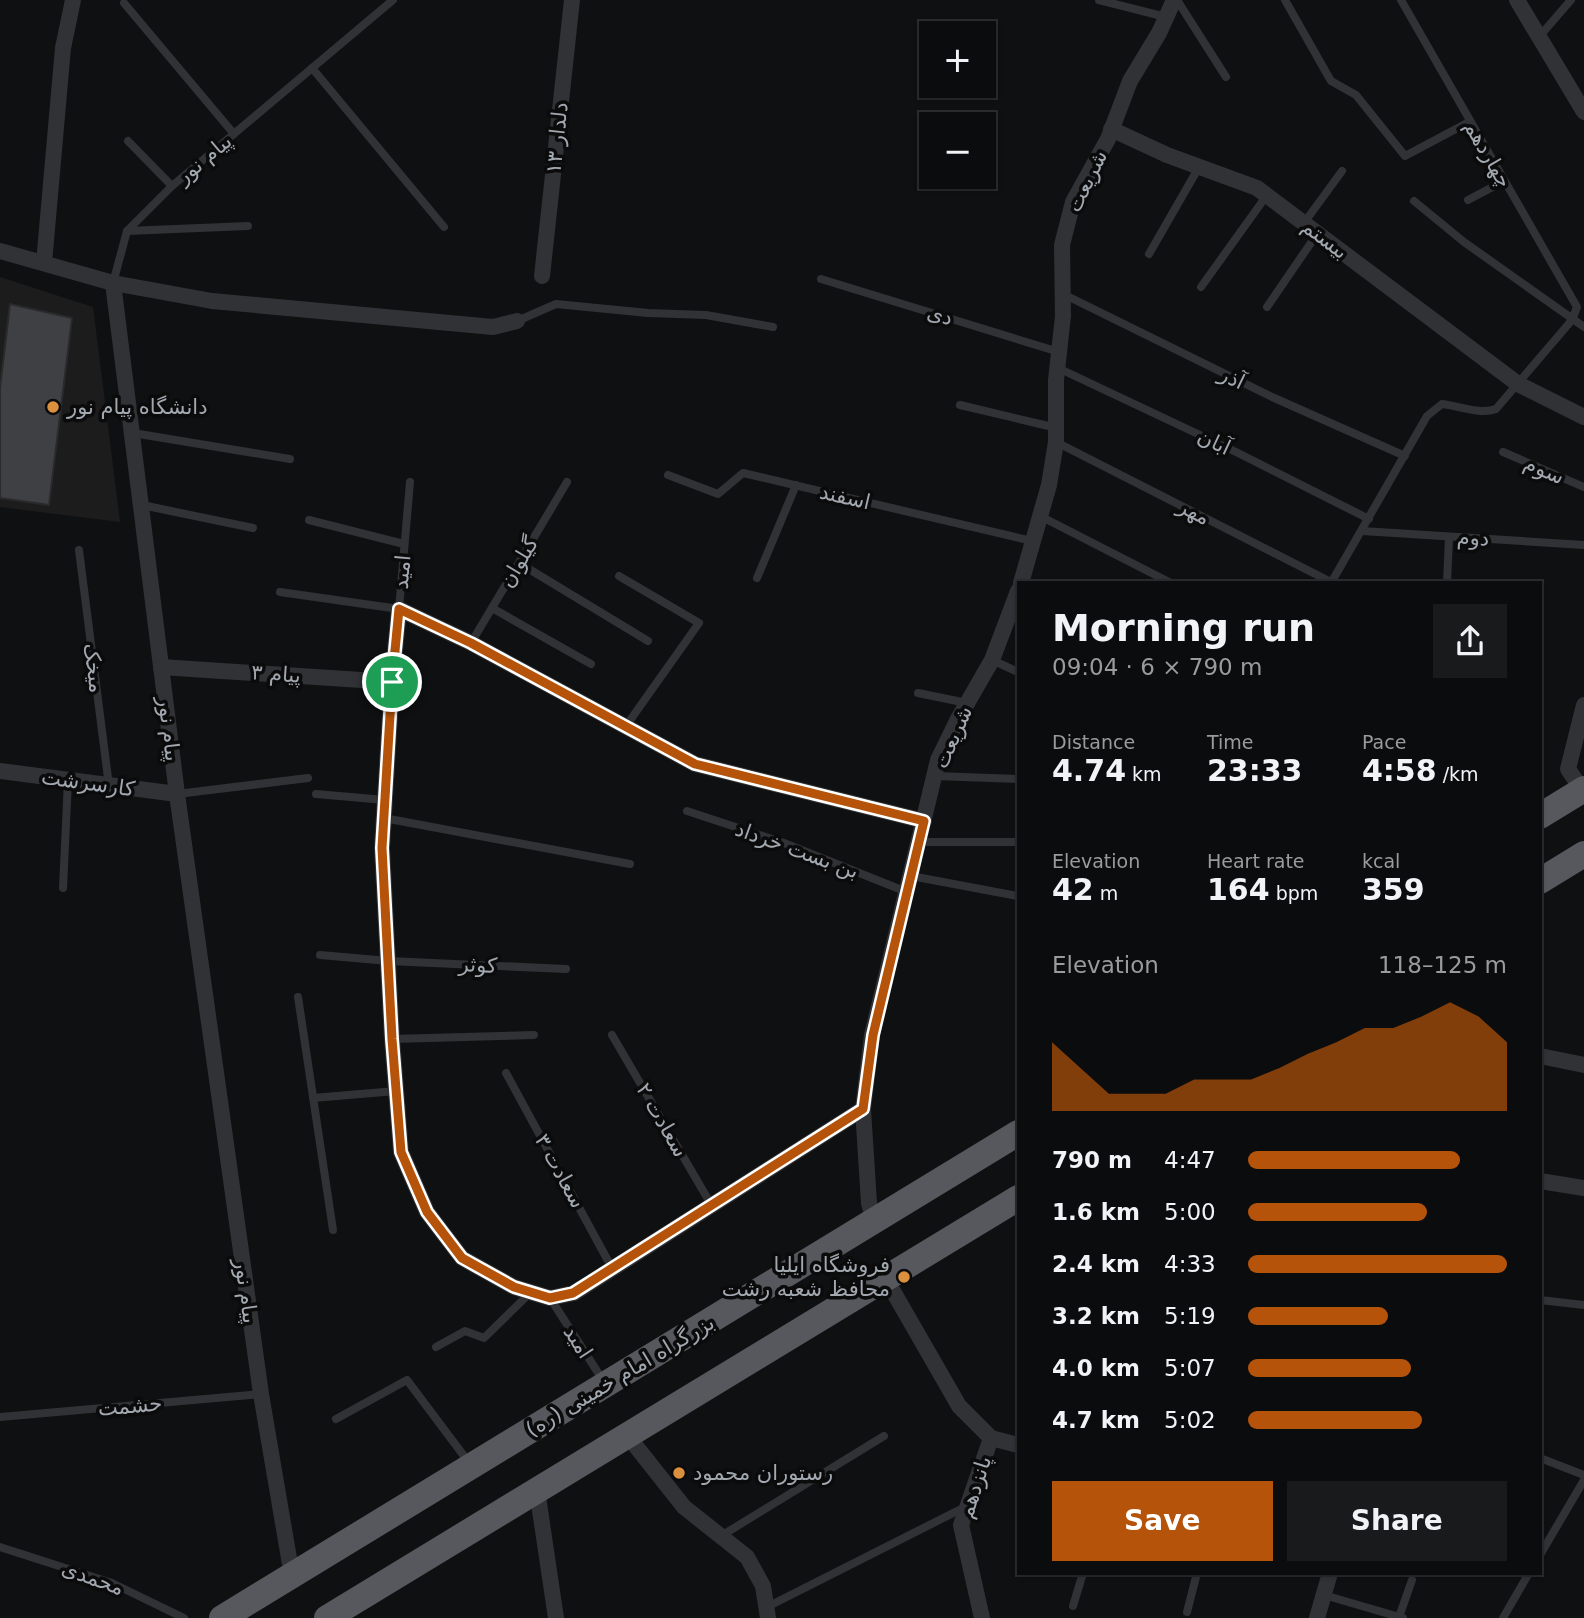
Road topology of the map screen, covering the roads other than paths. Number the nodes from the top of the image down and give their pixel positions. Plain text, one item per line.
1 (72, 0) edge
2 (393, 0) edge
3 (572, 0) edge
4 (1099, 0) edge
5 (1175, 0) edge
6 (1284, 0) edge
7 (1401, 0) edge
8 (1517, 0) edge
9 (1571, 0) edge
10 (124, 3) dead end
11 (1166, 17) junction
12 (1539, 37) junction
13 (312, 68) junction
14 (1226, 77) dead end
15 (1584, 112) edge
16 (1469, 122) junction
17 (1111, 129) junction
18 (234, 134) junction
19 (128, 141) dead end
20 (1199, 167) junction
21 (1342, 171) dead end
22 (1504, 181) junction
23 (172, 186) junction
24 (1267, 195) junction
25 (1468, 200) dead end
26 (1414, 201) dead end
27 (248, 226) dead end
28 (444, 228) dead end
29 (1311, 228) junction
30 (127, 231) junction
31 (0, 251) edge
32 (1149, 254) dead end
33 (44, 263) junction
34 (542, 276) dead end
35 (821, 279) dead end
36 (113, 283) junction
37 (1200, 287) dead end
38 (1062, 294) junction
39 (1267, 307) dead end
40 (1572, 320) junction
41 (517, 321) joint
42 (773, 327) dead end
43 (1584, 327) edge
44 (1058, 360) junction
45 (1518, 384) junction
46 (960, 405) dead end
47 (1584, 417) edge
48 (133, 433) junction
49 (1057, 435) junction
50 (1503, 452) dead end
51 (1405, 456) junction
52 (290, 459) dead end
53 (667, 475) dead end
54 (410, 482) dead end
55 (567, 482) dead end
56 (796, 485) junction
57 (1584, 487) edge
58 (142, 505) junction
59 (1040, 516) junction
60 (1369, 519) junction
61 (309, 520) dead end
62 (253, 528) dead end
63 (1362, 531) junction
64 (1449, 537) junction
65 (1032, 541) junction
66 (404, 544) junction
67 (1584, 545) edge
68 (79, 550) dead end
69 (519, 563) junction
70 (619, 576) dead end
71 (757, 578) dead end
72 (1022, 581) edge
73 (1167, 581) edge
74 (1329, 581) edge
75 (1332, 581) edge
76 (1447, 581) edge
77 (280, 592) dead end
78 (1017, 594) edge
79 (492, 608) junction
80 (399, 609) junction
81 (648, 641) dead end
82 (471, 643) junction
83 (992, 660) junction
84 (591, 664) dead end
85 (161, 667) junction
86 (1017, 672) edge
87 (392, 682) junction
88 (918, 694) dead end
89 (967, 703) junction
90 (1584, 705) edge
91 (626, 726) junction
92 (0, 771) edge
93 (935, 776) junction
94 (309, 778) dead end
95 (1017, 779) edge
96 (68, 780) junction
97 (109, 786) junction
98 (1583, 790) edge
99 (177, 794) junction
100 (316, 794) dead end
101 (385, 800) junction
102 (687, 810) dead end
103 (1542, 815) edge
104 (384, 818) junction
105 (924, 821) junction
106 (919, 842) junction
107 (1017, 842) edge
108 (1584, 855) edge
109 (630, 864) dead end
110 (1542, 880) edge
111 (909, 884) junction
112 (63, 888) dead end
113 (1017, 896) edge
114 (320, 955) dead end
115 (389, 961) junction
116 (566, 969) dead end
117 (298, 997) dead end
118 (534, 1035) dead end
119 (612, 1035) dead end
120 (392, 1039) junction
121 (1542, 1056) edge
122 (1584, 1065) edge
123 (506, 1073) dead end
124 (396, 1091) junction
125 (313, 1098) junction
126 (863, 1109) junction
127 (1017, 1134) edge
128 (1542, 1181) edge
129 (1584, 1188) edge
130 (1017, 1199) edge
131 (712, 1206) junction
132 (874, 1221) junction
133 (333, 1230) dead end
134 (613, 1270) junction
135 (886, 1279) junction
136 (531, 1292) junction
137 (550, 1298) junction
138 (1542, 1300) edge
139 (1584, 1305) edge
140 (436, 1347) dead end
141 (605, 1385) junction
142 (261, 1394) junction
143 (0, 1417) edge
144 (336, 1419) dead end
145 (627, 1436) junction
146 (884, 1436) dead end
147 (991, 1438) junction
148 (1014, 1442) edge
149 (1542, 1459) edge
150 (472, 1466) junction
151 (1584, 1477) edge
152 (537, 1490) junction
153 (968, 1506) junction
154 (721, 1536) junction
155 (0, 1546) edge
156 (1542, 1551) edge
157 (1082, 1575) edge
158 (1196, 1575) edge
159 (1329, 1575) edge
160 (1528, 1575) edge
161 (292, 1576) junction
162 (1412, 1580) dead end
163 (1324, 1595) junction
164 (1073, 1606) dead end
165 (361, 1608) edge
166 (767, 1612) edge
167 (1187, 1612) dead end
168 (184, 1618) edge
169 (222, 1618) edge
170 (327, 1618) edge
171 (556, 1618) edge
172 (982, 1618) edge
173 (1317, 1618) edge
174 (1401, 1618) edge
175 (1503, 1618) edge

1 - 33 street
2 - 13 lane, پیام نور
3 - 34 street, دلدار ۱۳
4 - 11 lane
5 - 11 street, شریعت
5 - 14 lane
6 - 16 lane
7 - 16 lane, چهاردهم
8 - 12 street
9 - 12 lane
10 - 18 lane
11 - 17 street, شریعت
12 - 15 street
13 - 18 lane, پیام نور
13 - 28 lane
16 - 22 lane, چهاردهم
17 - 20 street, بیستم
17 - 38 street, شریعت
18 - 23 lane, پیام نور
19 - 23 lane
20 - 24 street, بیستم
20 - 32 lane
21 - 29 lane
22 - 25 lane
22 - 40 lane, چهاردهم
23 - 30 lane, پیام نور
24 - 29 street, بیستم
24 - 37 lane
26 - 40 lane
27 - 30 lane
29 - 39 lane
29 - 45 street, بیستم
30 - 36 lane, پیام نور
31 - 33 street
33 - 36 street
35 - 44 lane, دی
36 - 41 street
36 - 48 street, پیام نور
38 - 44 street, شریعت
38 - 51 lane, آذر
40 - 43 lane
40 - 45 lane
41 - 42 lane
44 - 49 street, شریعت
44 - 60 lane, آبان
45 - 47 street, بیستم
45 - 51 lane
46 - 49 lane, مهر
48 - 52 lane
48 - 58 street, پیام نور
49 - 59 street, شریعت
49 - 74 lane, مهر
50 - 57 lane, سوم
51 - 60 lane
53 - 56 lane, اسفند
54 - 66 lane, امید
55 - 69 lane, گیلوان
56 - 65 lane, اسفند
56 - 71 lane
58 - 62 lane
58 - 85 street, پیام نور
59 - 65 street, شریعت
59 - 73 lane
60 - 63 lane
61 - 66 lane
63 - 64 lane, دوم
63 - 75 lane
64 - 67 lane, دوم
64 - 76 lane
65 - 72 street, شریعت
66 - 80 lane, امید
68 - 97 lane, میخک
69 - 79 lane, گیلوان
69 - 81 lane
70 - 91 lane
77 - 80 lane
78 - 83 street, شریعت
79 - 82 lane, گیلوان
79 - 84 lane
80 - 82 street
80 - 87 street, امید
82 - 91 street
83 - 86 lane
83 - 89 street, شریعت
85 - 87 street, پیام ۳
85 - 99 street, پیام نور
87 - 101 street, امید
88 - 89 lane
89 - 93 street, شریعت
90 - 98 street
91 - 105 street
92 - 96 street, کارسرشت
93 - 95 lane
93 - 105 street, شریعت
94 - 99 lane
96 - 97 street, کارسرشت
96 - 112 lane
97 - 99 street, کارسرشت
98 - 103 highway
99 - 142 street, پیام نور
100 - 101 lane
101 - 104 street, امید
102 - 111 lane, بن بست خرداد
104 - 109 lane
104 - 115 street, امید
105 - 106 street, شریعت
106 - 107 lane
106 - 111 street, شریعت
108 - 110 highway
111 - 113 lane, بن بست خرداد
111 - 126 street, شریعت
114 - 115 lane, کوثر
115 - 116 lane, کوثر
115 - 120 street, امید
117 - 125 lane
118 - 120 lane
119 - 131 lane, سعادت ۲
120 - 124 street, امید
121 - 122 street
123 - 134 lane, سعادت ۳
124 - 125 lane
124 - 136 street, امید
125 - 133 lane
126 - 131 street
126 - 132 street, شریعت
127 - 132 highway, بزرگراه امام خمینی (ره)
128 - 129 street
130 - 135 highway
131 - 134 street
132 - 141 highway, بزرگراه امام خمینی (ره)
134 - 137 street
135 - 145 highway
135 - 147 street
136 - 137 street, امید
136 - 140 lane
137 - 141 lane, امید
138 - 139 lane
141 - 150 highway, بزرگراه امام خمینی (ره)
142 - 143 lane, حشمت
142 - 161 street, پیام نور
144 - 150 lane
145 - 152 highway
145 - 154 street
146 - 154 lane
147 - 148 street
147 - 153 street, پانزدهم
149 - 151 lane
150 - 161 highway, بزرگراه امام خمینی (ره)
151 - 156 lane
152 - 165 highway
152 - 171 street
153 - 166 lane
153 - 172 street, پانزدهم
154 - 166 street
155 - 168 lane, محمدی
157 - 164 lane
158 - 167 lane
159 - 163 street
160 - 175 lane
161 - 169 highway, بزرگراه امام خمینی (ره)
162 - 174 lane
163 - 173 street
163 - 174 lane
165 - 170 highway

